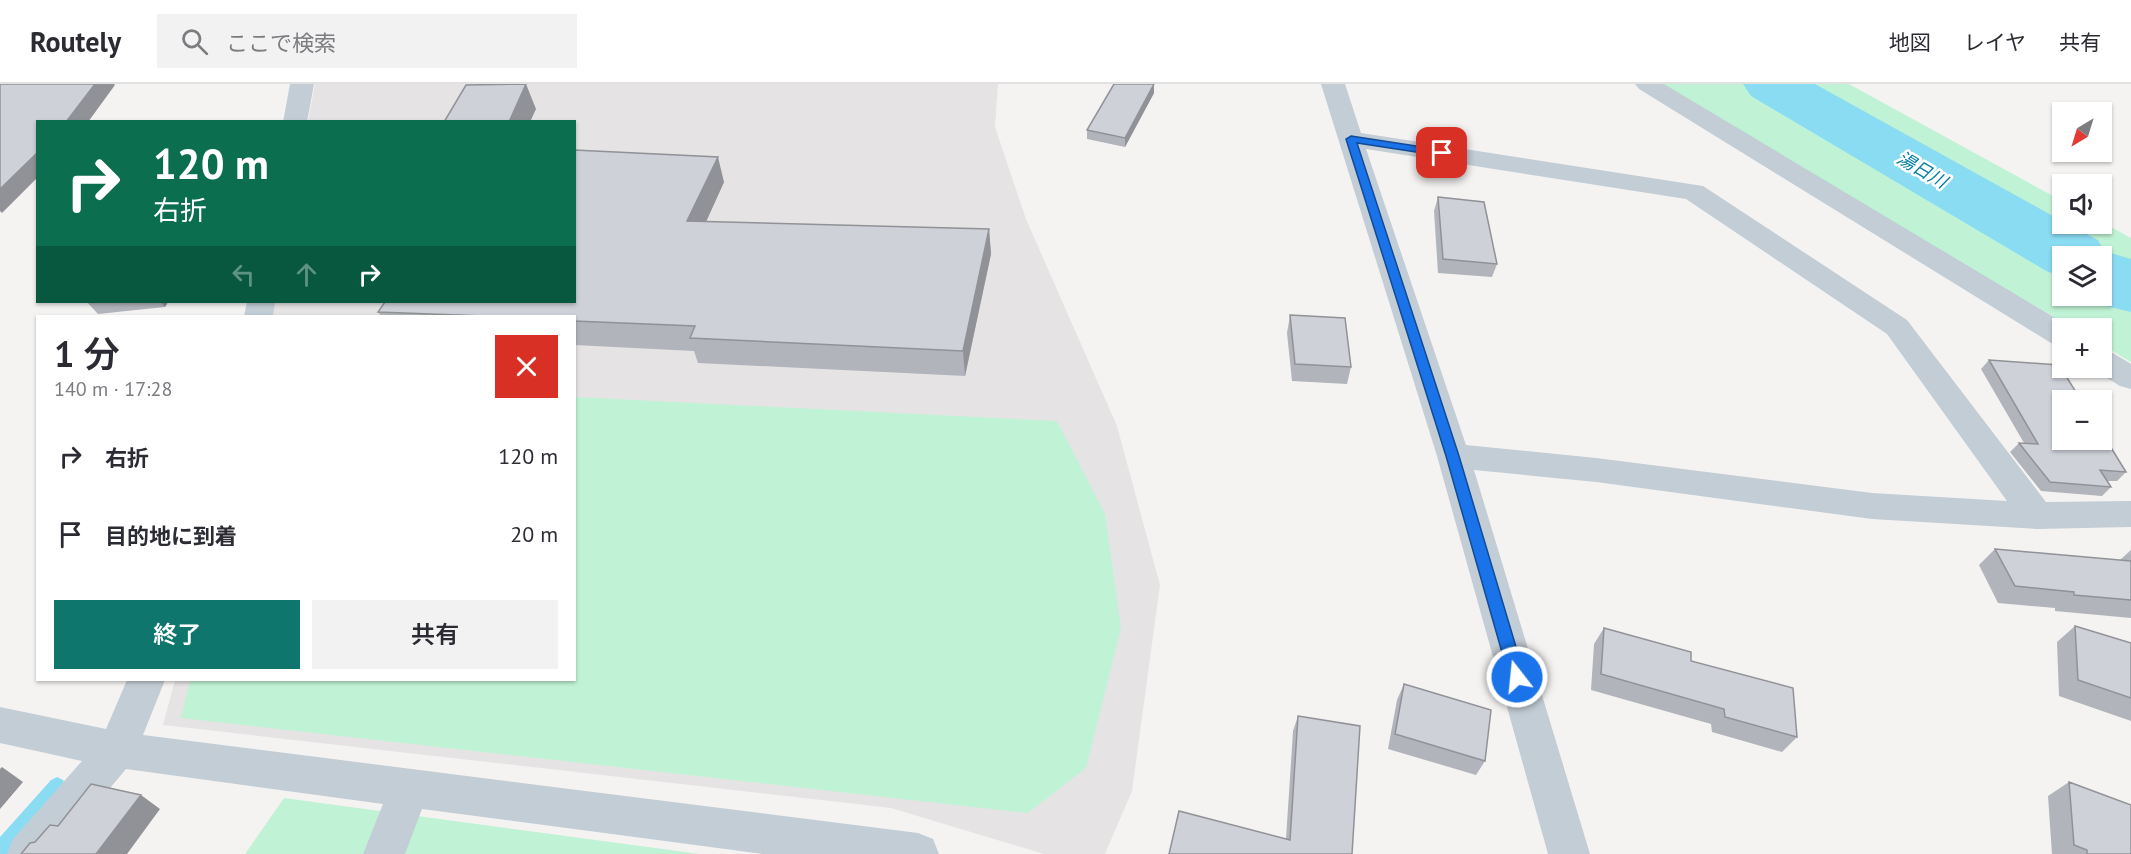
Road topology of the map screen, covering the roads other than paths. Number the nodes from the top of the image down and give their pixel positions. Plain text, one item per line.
1 (302, 84) edge
2 (1333, 84) edge
3 (1647, 84) edge
4 (295, 120) edge
5 (1351, 139) junction
6 (2052, 330) edge
7 (2112, 366) edge
8 (2131, 378) edge
9 (1453, 456) junction
10 (2131, 514) edge
11 (2037, 516) junction
12 (146, 681) edge
13 (0, 724) edge
14 (117, 750) junction
15 (410, 788) junction
16 (28, 854) edge
17 (384, 854) edge
18 (918, 854) edge
19 (1569, 854) edge

1 - 4 street
2 - 5 street
3 - 6 street
5 - 9 street
5 - 11 street
7 - 8 street
9 - 11 street
9 - 19 street
10 - 11 street
12 - 14 street
13 - 14 street
14 - 15 street
14 - 16 street
15 - 17 street
15 - 18 street

